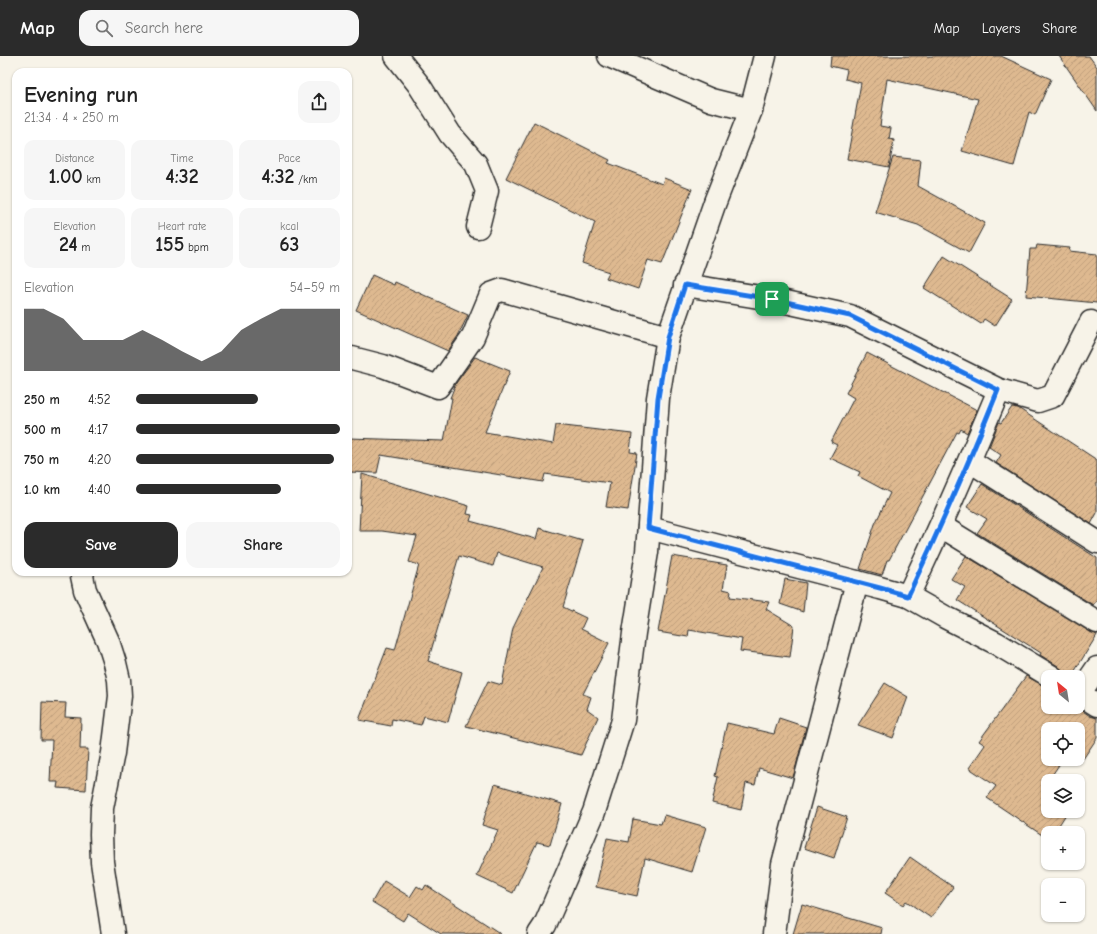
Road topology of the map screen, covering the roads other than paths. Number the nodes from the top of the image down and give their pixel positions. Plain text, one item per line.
1 (396, 56) edge
2 (609, 56) edge
3 (765, 56) edge
4 (751, 110) junction
5 (478, 227) dead end
6 (685, 285) junction
7 (1091, 322) dead end
8 (668, 337) junction
9 (352, 358) edge
10 (998, 390) junction
11 (970, 461) junction
12 (941, 526) junction
13 (648, 528) junction
14 (1097, 542) edge
15 (82, 576) edge
16 (857, 582) junction
17 (908, 596) junction
18 (1097, 622) edge
19 (1097, 668) edge
20 (1041, 670) edge
21 (1085, 697) edge
22 (112, 934) edge
23 (539, 934) edge
24 (774, 934) edge

1 - 5 street
2 - 4 street
3 - 4 street
4 - 6 street
6 - 8 street
6 - 10 street
7 - 10 street
8 - 9 street
8 - 13 street
10 - 11 street
11 - 12 street
11 - 14 street
12 - 17 street
12 - 18 street
13 - 16 street
13 - 23 street
15 - 22 street
16 - 17 street
16 - 24 street
17 - 20 street
19 - 21 street

